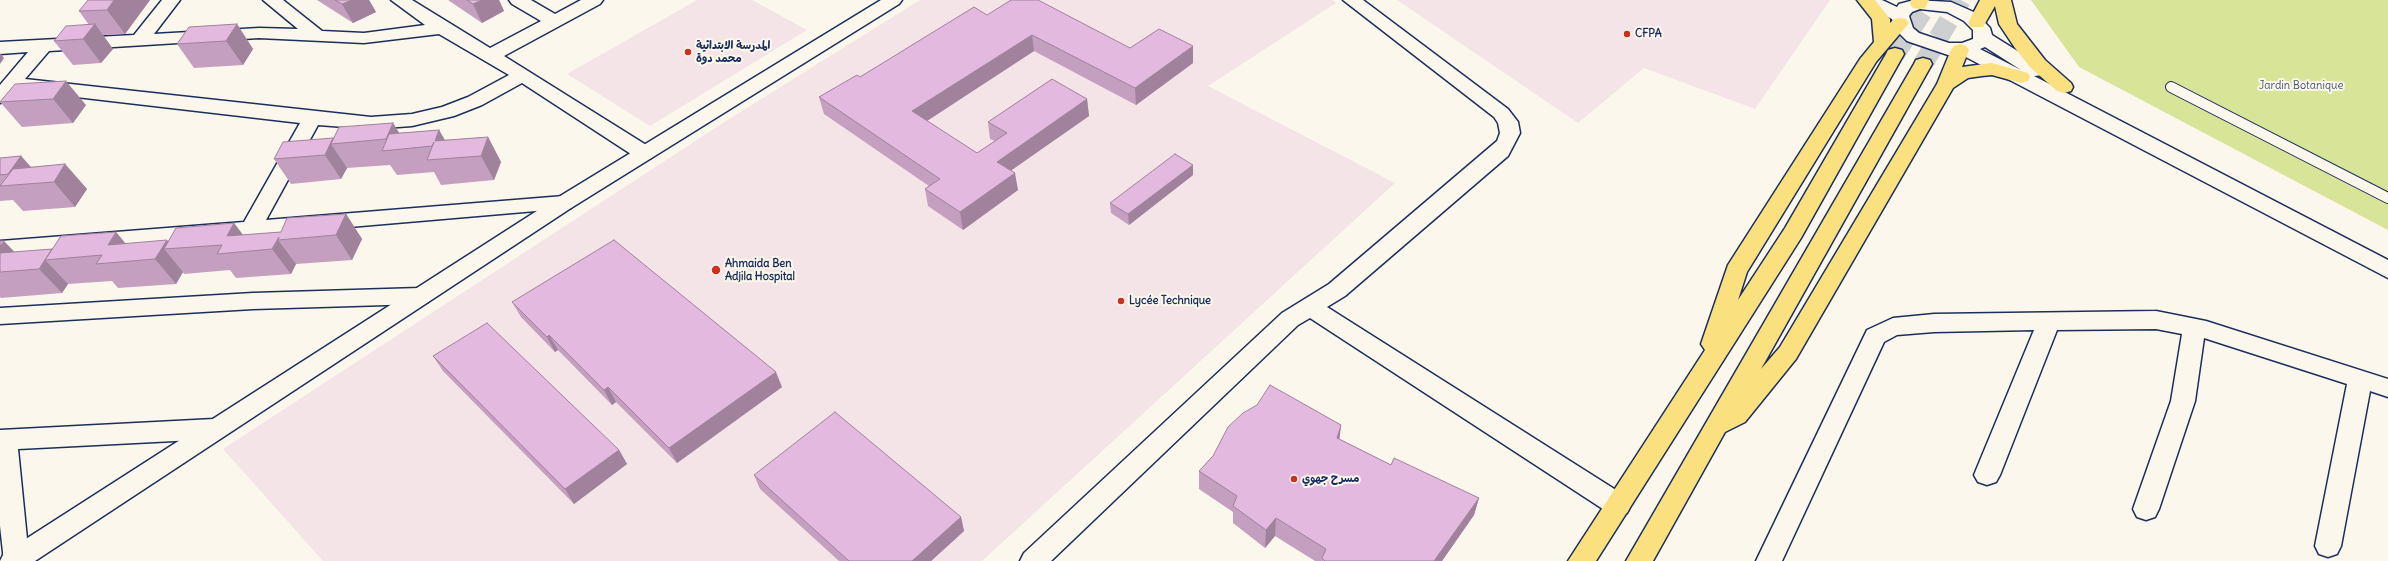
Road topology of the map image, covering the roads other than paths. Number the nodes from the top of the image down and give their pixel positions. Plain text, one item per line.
1 (171, 0) edge
2 (272, 0) edge
3 (400, 0) edge
4 (518, 0) edge
5 (594, 0) edge
6 (893, 0) edge
7 (1352, 0) edge
8 (1868, 0) edge
9 (1989, 0) edge
10 (2002, 0) edge
11 (1908, 8) edge
12 (554, 22) junction
13 (88, 25) edge
14 (442, 28) junction
15 (1980, 30) junction
16 (319, 37) junction
17 (140, 39) junction
18 (74, 43) junction
19 (43, 46) junction
20 (0, 48) edge
21 (1889, 49) junction
22 (1962, 49) junction
23 (490, 56) junction
24 (1923, 64) tunnel mouth
25 (523, 75) junction
26 (2021, 77) junction
27 (1946, 84) junction
28 (2064, 87) junction
29 (2171, 87) dead end
30 (6, 90) edge
31 (312, 118) junction
32 (644, 153) junction
33 (2388, 198) edge
34 (564, 203) junction
35 (251, 228) junction
36 (0, 249) edge
37 (2388, 259) edge
38 (2388, 270) edge
39 (420, 296) junction
40 (1310, 307) junction
41 (0, 316) edge
42 (2049, 322) junction
43 (2194, 328) junction
44 (2360, 379) junction
45 (2388, 388) edge
46 (214, 429) junction
47 (1714, 429) junction
48 (2, 440) edge
49 (1987, 474) dead end
50 (1618, 505) junction
51 (2146, 509) dead end
52 (2328, 546) dead end
53 (14, 560) edge
54 (1033, 561) edge
55 (1582, 561) edge
56 (1639, 561) edge
57 (1769, 561) edge

1 - 17 street
2 - 16 street
3 - 14 street
4 - 12 street
5 - 12 street
6 - 32 street
7 - 40 street
8 - 11 street
8 - 21 highway
9 - 15 highway
10 - 28 highway
11 - 15 street
11 - 21 highway
11 - 22 street
12 - 23 street
13 - 18 street
14 - 16 street
14 - 23 street
15 - 22 street
15 - 28 street
16 - 17 street
17 - 18 street
18 - 19 street
19 - 20 street
19 - 30 street
21 - 50 highway
22 - 26 street
22 - 27 highway
23 - 25 street
24 - 47 highway
25 - 31 street
25 - 32 street
26 - 27 highway
26 - 38 street
27 - 47 highway
28 - 37 street
29 - 33 lane
30 - 31 street
31 - 35 street
32 - 34 street
34 - 35 street
34 - 39 street
35 - 36 street
39 - 41 street
39 - 46 street
40 - 50 street
40 - 54 street
42 - 43 street
42 - 49 street
42 - 57 street
43 - 44 street
43 - 51 street
44 - 45 street
44 - 52 street
46 - 48 street
46 - 53 street
47 - 56 highway
48 - 53 street
50 - 55 highway

